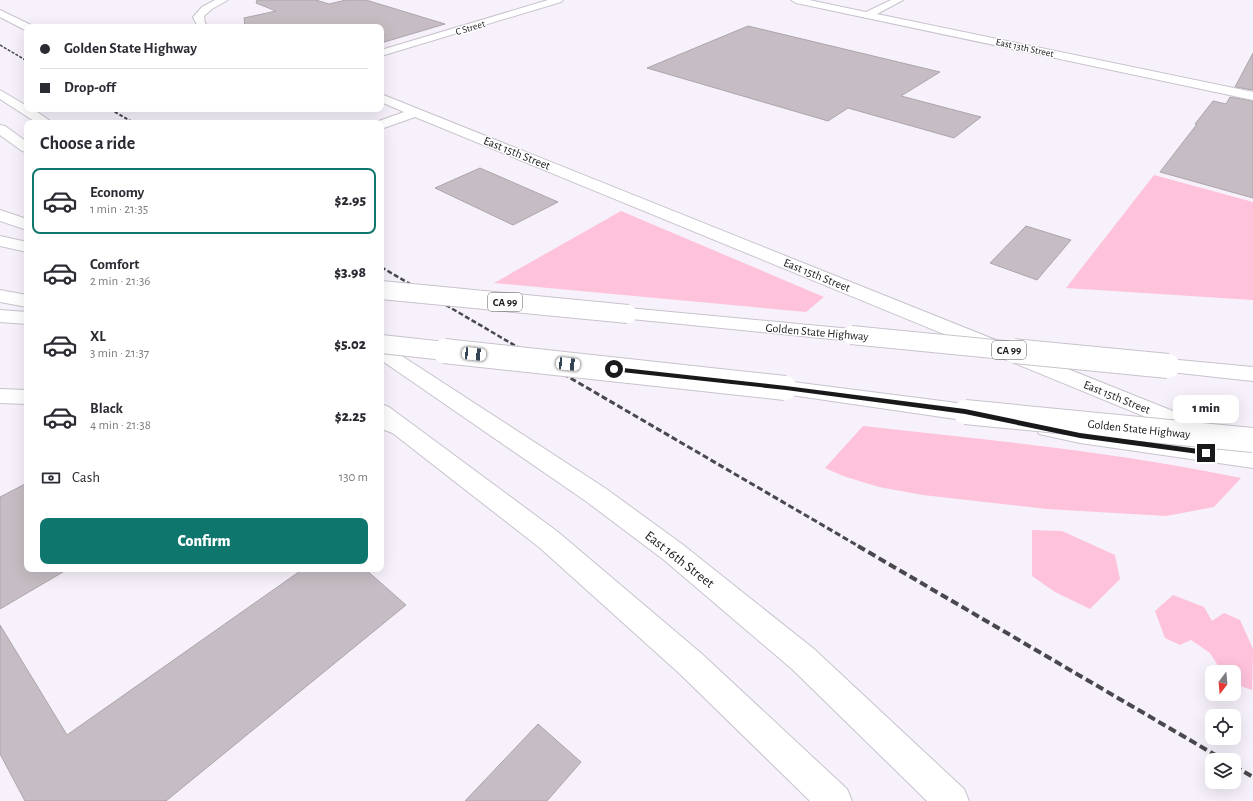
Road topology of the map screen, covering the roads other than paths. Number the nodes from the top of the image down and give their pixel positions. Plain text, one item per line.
1 (223, 0) edge
2 (558, 0) edge
3 (796, 0) edge
4 (898, 0) edge
5 (0, 13) edge
6 (867, 15) junction
7 (199, 24) edge
8 (24, 25) edge
9 (384, 52) edge
10 (0, 94) edge
11 (1253, 96) edge
12 (384, 99) edge
13 (24, 109) edge
14 (29, 112) edge
15 (416, 112) junction
16 (41, 120) edge
17 (384, 124) edge
18 (0, 129) edge
19 (24, 146) edge
20 (0, 216) edge
21 (24, 224) edge
22 (0, 241) edge
23 (24, 246) edge
24 (384, 290) edge
25 (0, 296) edge
26 (24, 300) edge
27 (0, 316) edge
28 (24, 318) edge
29 (384, 344) edge
30 (384, 353) edge
31 (1168, 366) junction
32 (1253, 369) edge
33 (1253, 374) edge
34 (0, 396) edge
35 (24, 397) edge
36 (965, 412) junction
37 (387, 420) edge
38 (1253, 440) edge
39 (1253, 452) edge
40 (1253, 459) edge
41 (835, 801) edge
42 (952, 801) edge

1 - 7 main road
2 - 9 main road, C Street
3 - 6 main road, East 13th Street
4 - 6 main road
5 - 8 main road
6 - 11 main road, East 13th Street
10 - 13 main road
12 - 15 main road, East 15th Street
14 - 16 main road
15 - 17 main road
15 - 39 main road, East 15th Street
18 - 19 main road
20 - 21 main road
22 - 23 main road
24 - 31 main road, Golden State Highway / CA 99, bridge
25 - 26 main road
27 - 28 main road
29 - 36 main road, Golden State Highway, bridge
30 - 42 main road, East 16th Street
31 - 32 main road
31 - 33 main road, Golden State Highway / CA 99
34 - 35 main road
36 - 38 main road, Golden State Highway, bridge
36 - 40 main road, bridge
37 - 41 main road

